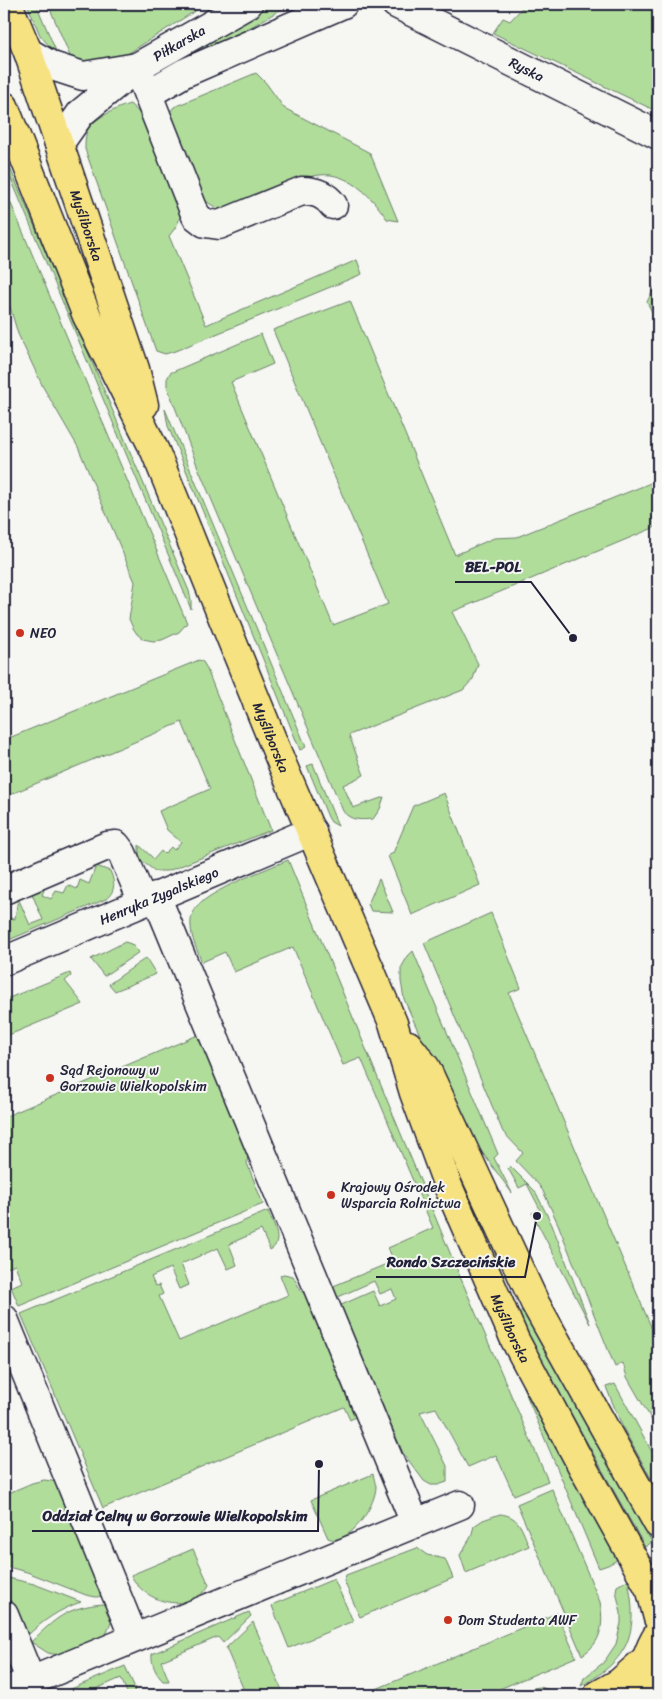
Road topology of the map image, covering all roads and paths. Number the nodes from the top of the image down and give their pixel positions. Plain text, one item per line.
1 (8, 4) edge
2 (248, 4) edge
3 (343, 4) edge
4 (396, 4) edge
5 (28, 52) junction
6 (137, 66) junction
7 (148, 94) junction
8 (4, 106) edge
9 (658, 136) edge
10 (59, 144) junction
11 (333, 205) dead end
12 (155, 451) junction
13 (312, 832) junction
14 (4, 890) edge
15 (149, 899) junction
16 (4, 960) edge
17 (393, 1023) junction
18 (4, 1319) edge
19 (460, 1505) dead end
20 (415, 1523) junction
21 (658, 1524) edge
22 (4, 1615) edge
23 (658, 1618) edge
24 (658, 1634) edge
25 (134, 1638) junction
26 (646, 1659) junction
27 (31, 1681) junction
28 (4, 1692) edge
29 (598, 1695) edge
30 (644, 1695) edge

1 - 5 main road, Myśliborska
2 - 6 street, Piłkarska
3 - 7 street
4 - 9 street, Ryska
5 - 6 street, Piłkarska
5 - 10 main road, Myśliborska
6 - 7 street
6 - 10 street, Piłkarska
7 - 11 street
8 - 12 main road, Myśliborska
10 - 12 main road, Myśliborska
12 - 13 main road, Myśliborska
13 - 15 street, Henryka Zygalskiego
13 - 17 main road, Myśliborska
14 - 15 street
15 - 16 street, Henryka Zygalskiego
15 - 20 street
17 - 21 main road, Myśliborska
17 - 23 main road, Myśliborska
18 - 25 street
19 - 20 street
20 - 25 street
22 - 27 street
24 - 26 main road
25 - 27 street
26 - 29 main road
26 - 30 main road
27 - 28 street

